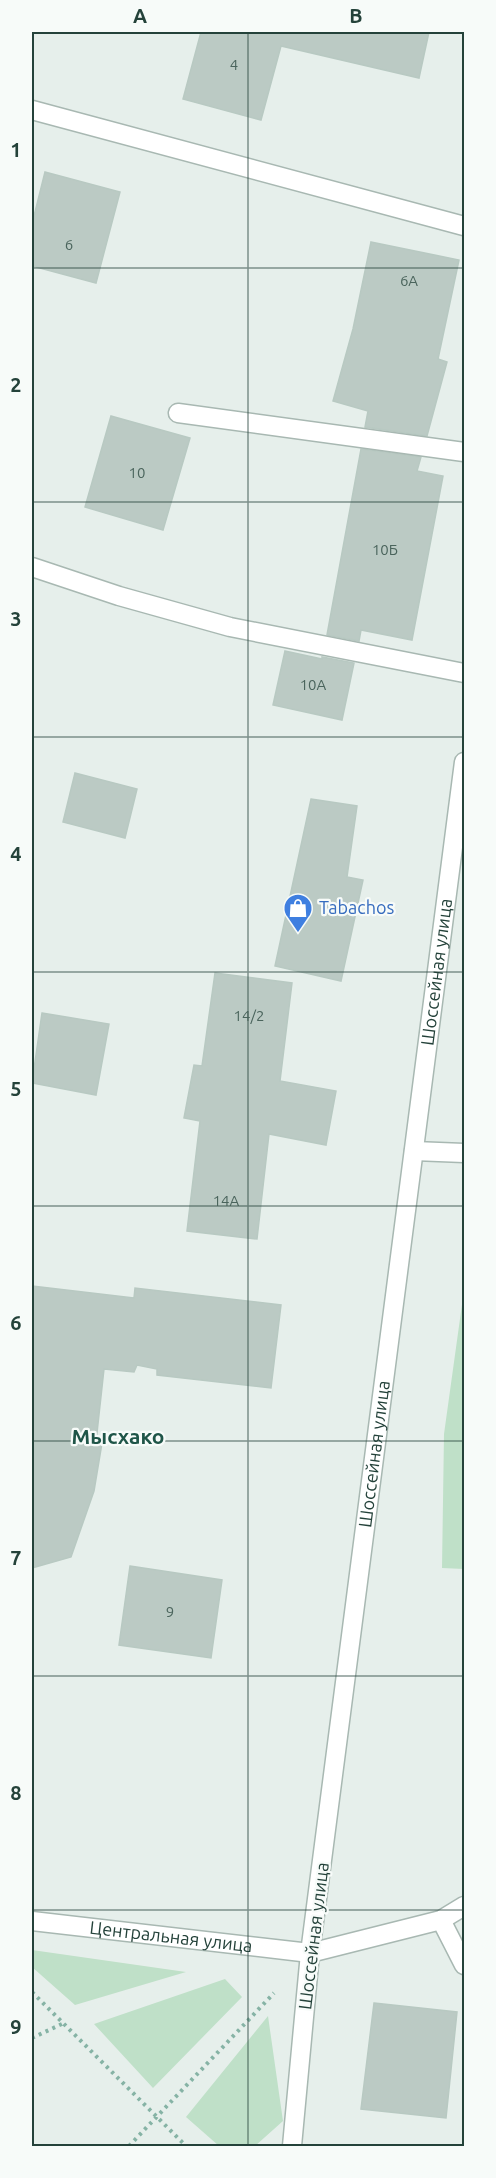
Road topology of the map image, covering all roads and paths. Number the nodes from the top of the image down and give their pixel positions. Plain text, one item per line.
1 (32, 111) edge
2 (465, 226) edge
3 (178, 413) dead end
4 (465, 452) edge
5 (32, 567) edge
6 (465, 672) edge
7 (465, 762) edge
8 (414, 1151) junction
9 (465, 1153) edge
10 (465, 1906) edge
11 (441, 1920) junction
12 (32, 1921) edge
13 (310, 1953) junction
14 (465, 1965) edge
15 (281, 1986) dead end
16 (32, 1992) edge
17 (64, 2023) junction
18 (32, 2038) edge
19 (157, 2117) junction
20 (129, 2146) edge
21 (186, 2146) edge
22 (292, 2146) edge

1 - 2 street
3 - 4 street
5 - 6 street
7 - 8 street, Шоссейная улица
8 - 9 street
8 - 13 street, Шоссейная улица
10 - 11 street
11 - 13 street
11 - 14 street
12 - 13 street, Центральная улица
13 - 22 street, Шоссейная улица
15 - 19 path
16 - 17 path
17 - 18 path
17 - 19 path
19 - 20 path
19 - 21 path

